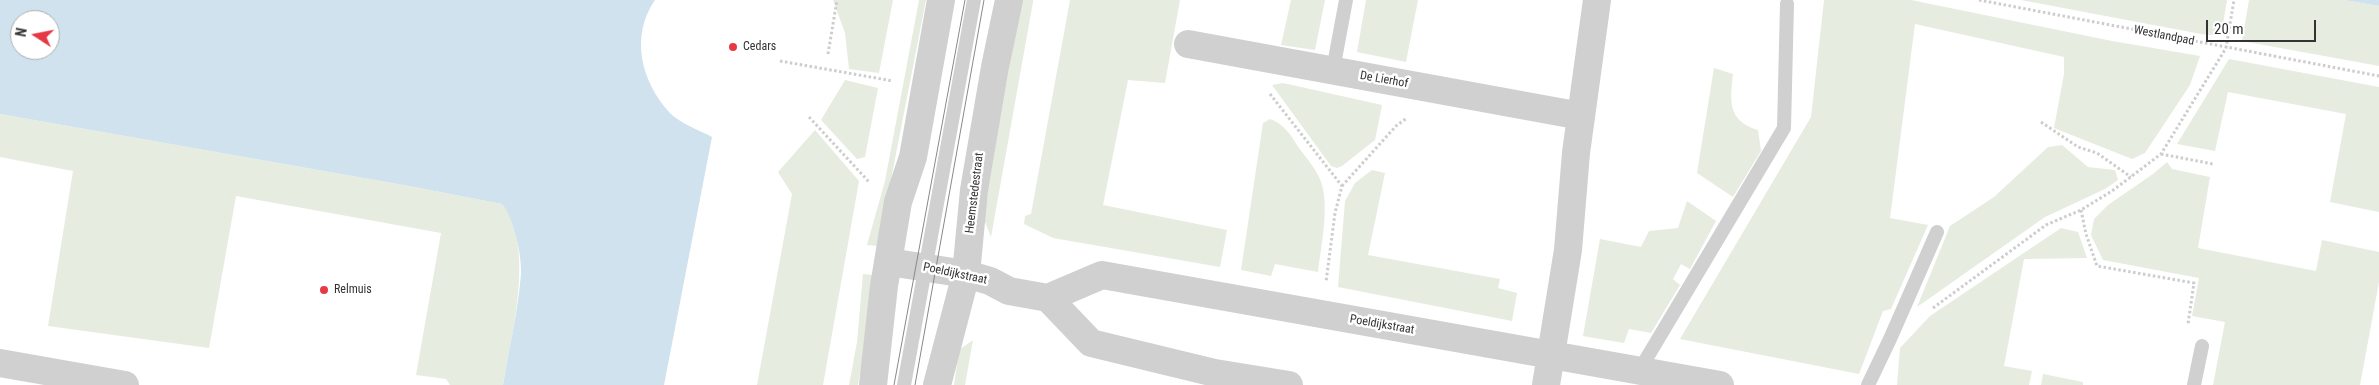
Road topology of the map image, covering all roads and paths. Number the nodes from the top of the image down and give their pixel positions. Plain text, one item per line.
1 (837, 0) edge
2 (941, 0) edge
3 (974, 0) edge
4 (1009, 0) edge
5 (1346, 0) edge
6 (1598, 0) edge
7 (1979, 0) edge
8 (2234, 0) edge
9 (1786, 4) dead end
10 (1188, 44) dead end
11 (2226, 48) junction
12 (828, 54) dead end
13 (1271, 59) junction
14 (780, 61) dead end
15 (1332, 70) junction
16 (2379, 76) edge
17 (898, 82) dead end
18 (1445, 91) junction
19 (1581, 116) junction
20 (809, 117) dead end
21 (2041, 122) dead end
22 (2161, 154) junction
23 (2213, 164) dead end
24 (2131, 177) junction
25 (1342, 186) junction
26 (875, 189) dead end
27 (2082, 210) junction
28 (1937, 232) dead end
29 (889, 262) junction
30 (926, 267) junction
31 (966, 274) junction
32 (1048, 298) junction
33 (1322, 314) junction
34 (2189, 316) dead end
35 (1890, 339) junction
36 (2202, 346) dead end
37 (1552, 356) junction
38 (0, 363) edge
39 (1640, 371) junction
40 (125, 385) edge
41 (873, 385) edge
42 (904, 385) edge
43 (938, 385) edge
44 (1289, 385) edge
45 (1546, 385) edge
46 (1720, 385) edge
47 (1868, 385) edge
48 (2194, 385) edge

1 - 12 path
2 - 29 street
3 - 30 lane
4 - 31 street, Heemstedestraat
5 - 15 lane
6 - 19 street
7 - 11 path, Westlandpad
8 - 11 path
9 - 39 lane
10 - 13 street, De Lierhof
11 - 16 path, Westlandpad
11 - 22 path
13 - 15 street, De Lierhof
13 - 25 path
14 - 17 path
15 - 18 street, De Lierhof
18 - 19 street, De Lierhof
18 - 25 path
19 - 37 street
20 - 26 path
21 - 24 path
22 - 23 path
22 - 24 path
24 - 27 path
25 - 33 path
27 - 34 path
27 - 35 path
28 - 35 lane
29 - 30 street, Poeldijkstraat
29 - 41 street
30 - 31 street, Poeldijkstraat
30 - 42 lane
31 - 32 street, Poeldijkstraat
31 - 43 street, Heemstedestraat
32 - 33 street, Poeldijkstraat
32 - 44 street
33 - 37 street, Poeldijkstraat
35 - 47 lane
36 - 48 lane
37 - 39 street, Poeldijkstraat
37 - 45 street
38 - 40 street
39 - 46 street, Poeldijkstraat

